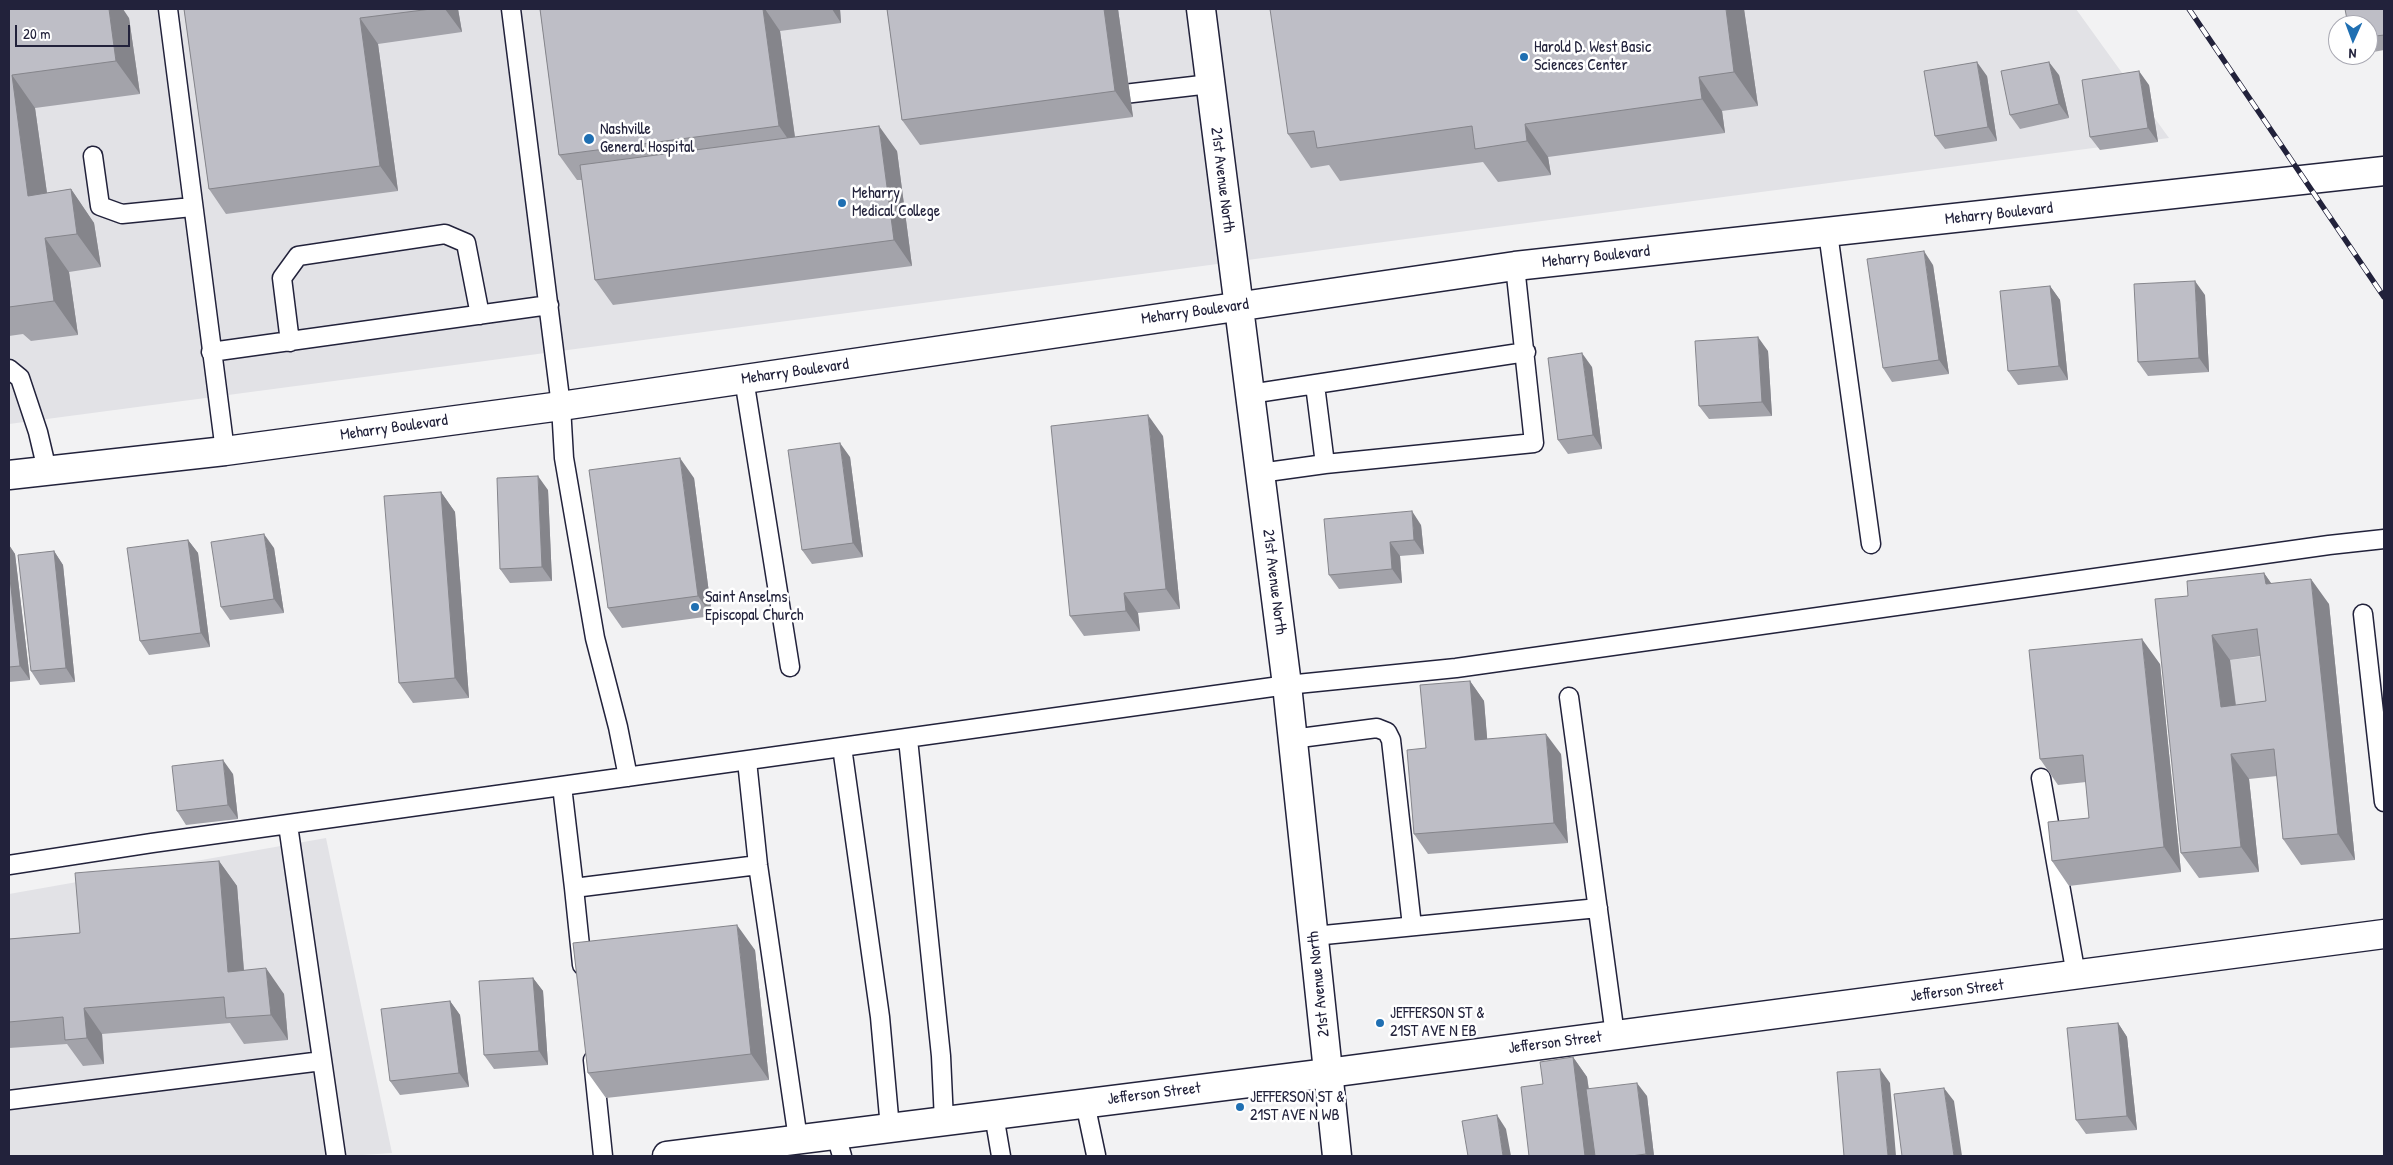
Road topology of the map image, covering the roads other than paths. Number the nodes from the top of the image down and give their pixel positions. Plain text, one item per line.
1 (168, 9) edge
2 (511, 9) edge
3 (1201, 9) edge
4 (1210, 84) junction
5 (1091, 98) edge
6 (93, 156) dead end
7 (2384, 171) edge
8 (192, 207) junction
9 (1828, 233) junction
10 (1515, 266) junction
11 (549, 305) junction
12 (1238, 306) junction
13 (480, 315) junction
14 (290, 342) junction
15 (211, 352) junction
16 (1526, 352) junction
17 (9, 369) edge
18 (744, 379) junction
19 (1315, 385) junction
20 (1250, 394) junction
21 (562, 406) junction
22 (225, 451) junction
23 (1325, 464) junction
24 (48, 470) junction
25 (1260, 474) junction
26 (9, 475) edge
27 (2384, 539) edge
28 (1871, 544) dead end
29 (2363, 614) dead end
30 (790, 667) dead end
31 (1287, 686) junction
32 (1569, 697) dead end
33 (908, 739) junction
34 (1292, 739) junction
35 (842, 747) junction
36 (747, 761) junction
37 (628, 777) junction
38 (2042, 778) edge
39 (562, 786) junction
40 (2384, 802) edge
41 (288, 824) junction
42 (9, 865) edge
43 (758, 865) junction
44 (574, 888) junction
45 (1598, 908) junction
46 (1412, 926) junction
47 (2384, 934) edge
48 (1314, 936) junction
49 (2076, 975) junction
50 (584, 985) edge
51 (1615, 1035) junction
52 (591, 1044) edge
53 (322, 1061) junction
54 (1328, 1072) junction
55 (9, 1100) edge
56 (1085, 1103) junction
57 (994, 1115) junction
58 (944, 1121) junction
59 (890, 1128) junction
60 (798, 1139) junction
61 (839, 1145) edge
62 (707, 1154) edge
63 (336, 1156) edge
64 (603, 1156) edge
65 (667, 1156) edge
66 (1001, 1156) edge
67 (1093, 1156) edge
68 (1337, 1156) edge

1 - 8 lane
2 - 11 lane
3 - 4 street, 21st Avenue North
4 - 5 lane
4 - 12 street, 21st Avenue North
6 - 8 lane
7 - 9 street, Meharry Boulevard
8 - 15 lane
9 - 10 street, Meharry Boulevard
9 - 28 lane
10 - 12 street, Meharry Boulevard
10 - 16 lane
11 - 13 lane
11 - 21 lane
12 - 18 street, Meharry Boulevard
12 - 20 street, 21st Avenue North
13 - 14 lane
13 - 14 lane
14 - 15 lane
15 - 22 lane
16 - 19 lane
16 - 23 lane
17 - 24 lane
18 - 21 street, Meharry Boulevard
18 - 30 lane
19 - 20 lane
19 - 23 lane
20 - 25 street, 21st Avenue North
21 - 22 street, Meharry Boulevard
21 - 37 lane
22 - 24 street, Meharry Boulevard
23 - 25 lane
24 - 26 street, Meharry Boulevard
25 - 31 street, 21st Avenue North
27 - 31 lane
29 - 40 lane
31 - 33 lane
31 - 34 street, 21st Avenue North
32 - 45 lane
33 - 35 lane
33 - 58 lane
34 - 46 lane
34 - 48 street, 21st Avenue North
35 - 36 lane
35 - 59 lane
36 - 37 lane
36 - 43 lane
37 - 39 lane
38 - 49 lane
39 - 41 lane
39 - 44 lane
41 - 42 lane
41 - 53 lane
43 - 44 lane
43 - 60 lane
44 - 50 lane
45 - 46 lane
45 - 51 lane
46 - 48 lane
47 - 49 street, Jefferson Street
48 - 54 street, 21st Avenue North
49 - 51 street, Jefferson Street
51 - 54 street, Jefferson Street
52 - 64 lane
53 - 55 lane
53 - 63 lane
54 - 56 street, Jefferson Street
54 - 68 street, 21st Avenue North
56 - 57 street, Jefferson Street
56 - 67 lane
57 - 58 street, Jefferson Street
57 - 66 lane
58 - 59 street, Jefferson Street
59 - 61 street, Jefferson Street
60 - 61 street, Jefferson Street
60 - 62 street, Jefferson Street
62 - 65 street, Jefferson Street

